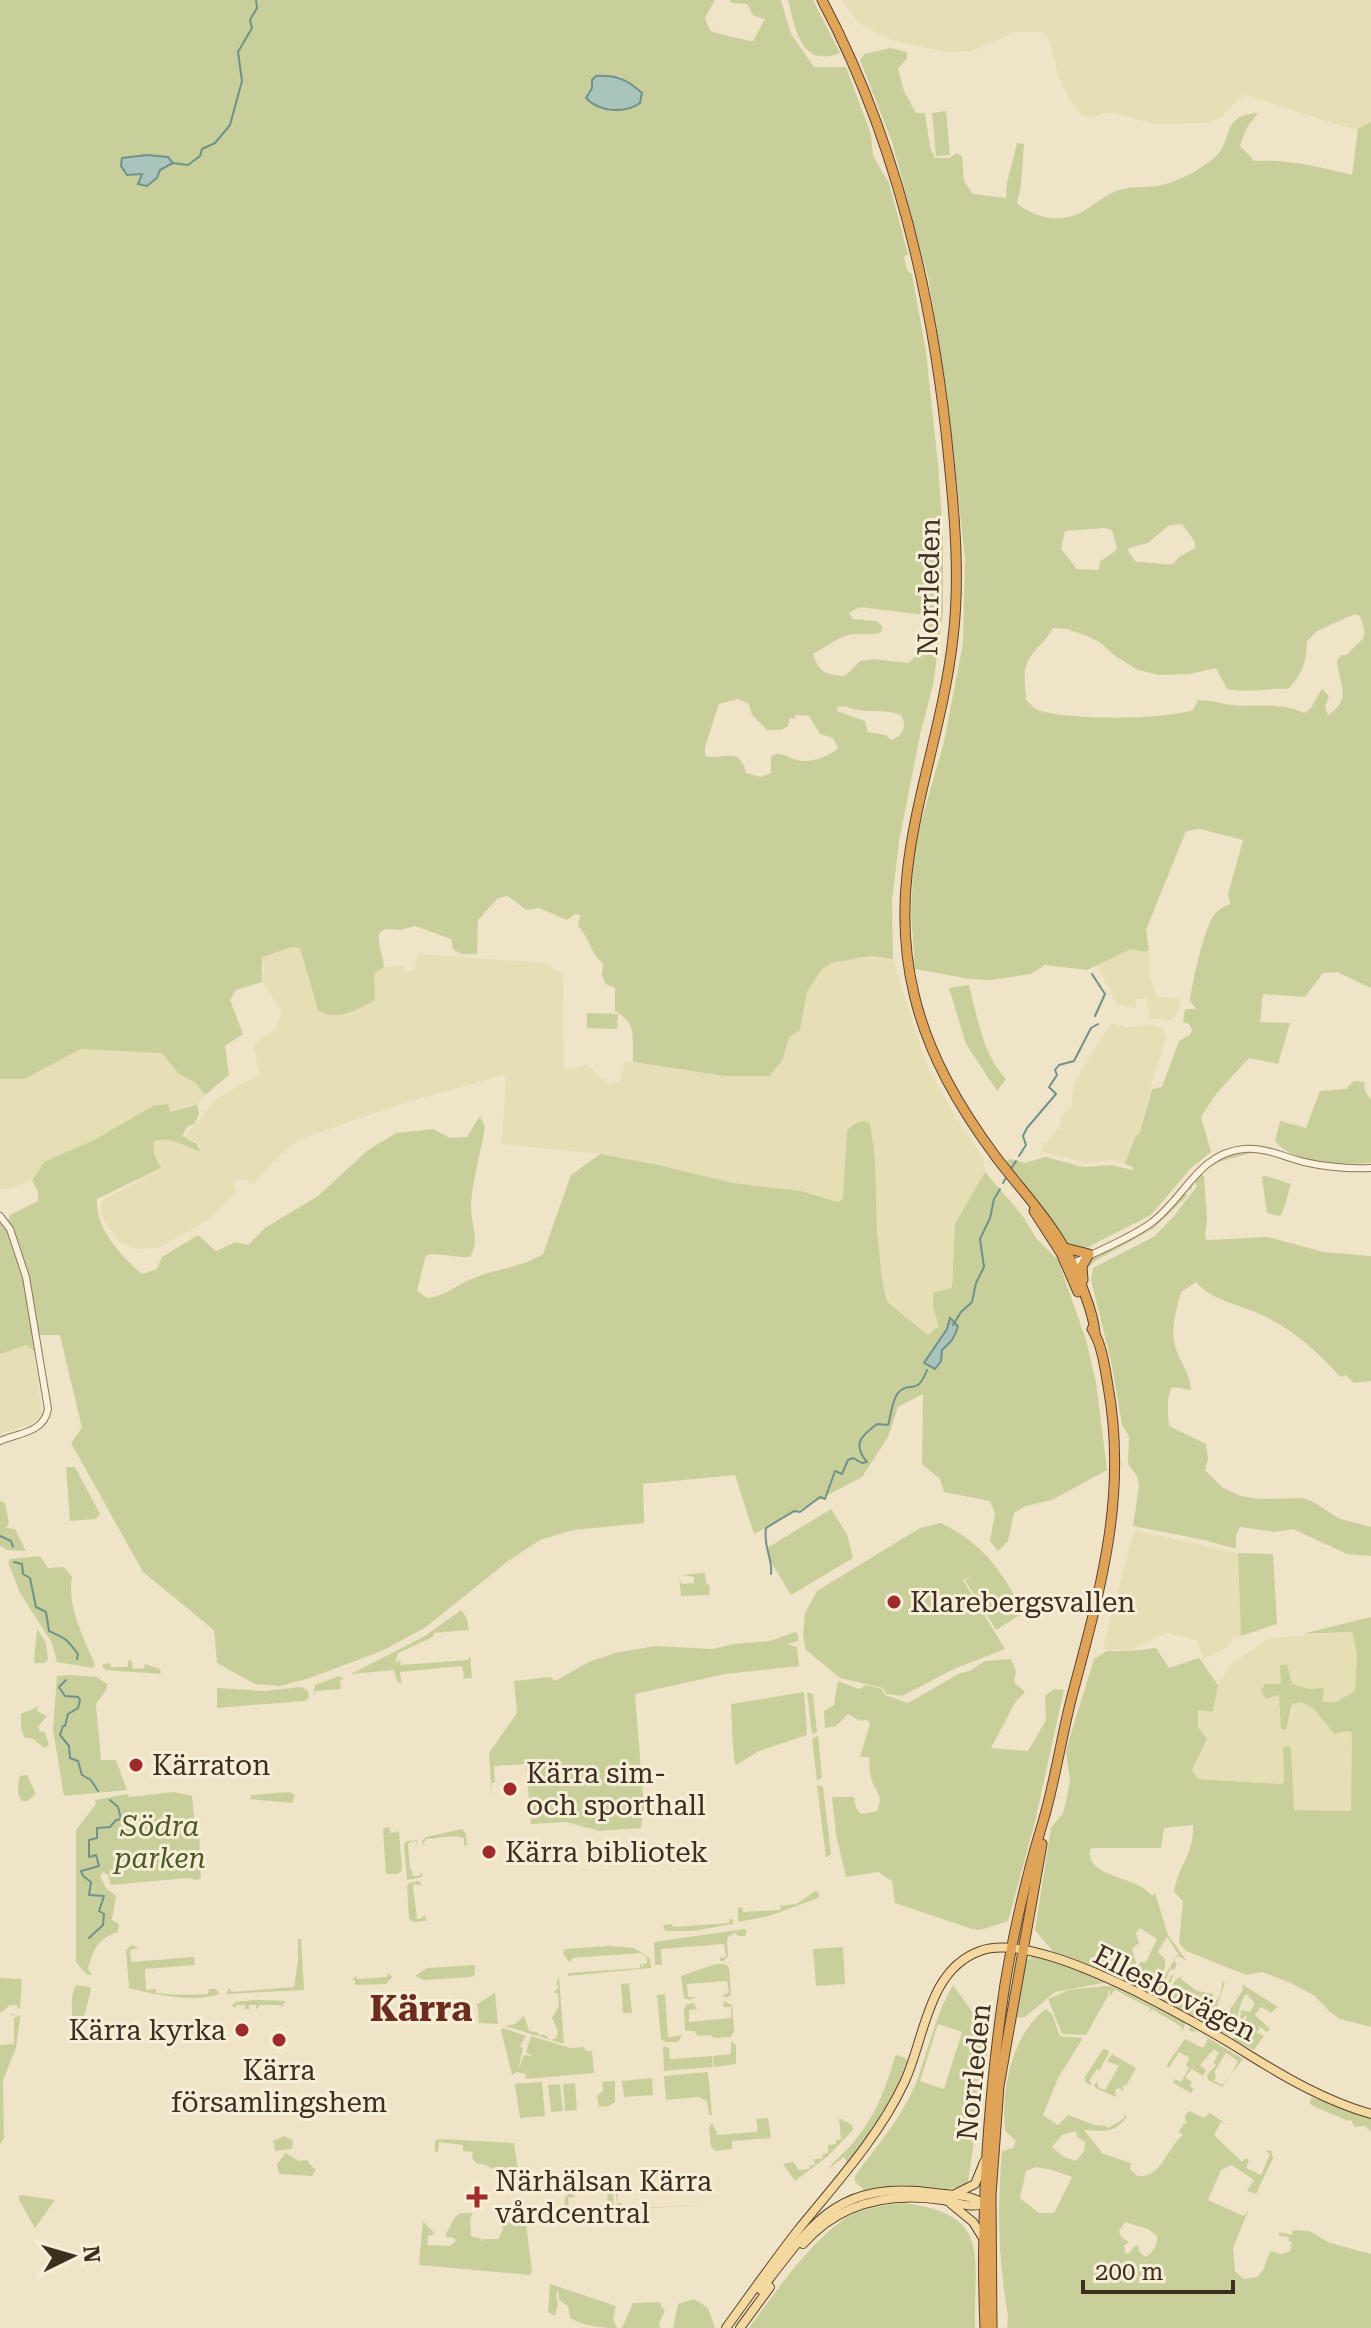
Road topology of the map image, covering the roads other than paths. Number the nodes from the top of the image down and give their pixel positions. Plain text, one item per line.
1 (822, 0) edge
2 (1003, 1166) junction
3 (1371, 1168) edge
4 (0, 1216) edge
5 (1065, 1248) junction
6 (1089, 1254) junction
7 (1070, 1264) junction
8 (1085, 1295) junction
9 (1095, 1333) junction
10 (0, 1441) edge
11 (1017, 1947) junction
12 (1371, 2114) edge
13 (986, 2155) junction
14 (991, 2195) junction
15 (948, 2198) junction
16 (984, 2204) junction
17 (991, 2223) junction
18 (983, 2238) junction
19 (729, 2328) edge
20 (740, 2328) edge
21 (985, 2328) edge
22 (992, 2328) edge

1 - 2 highway, Norrleden
2 - 5 highway, Norrleden
2 - 7 highway, Norrleden
3 - 6 street
4 - 10 street
5 - 6 highway
5 - 7 highway, Norrleden
6 - 7 street
6 - 8 highway
7 - 8 highway, Norrleden
7 - 9 highway, Norrleden
8 - 9 highway, Norrleden
9 - 11 highway, Norrleden
11 - 12 main road, Ellesbovägen
11 - 13 highway, Norrleden
11 - 14 highway, Norrleden
11 - 19 main road
13 - 15 main road
13 - 16 highway, Norrleden
14 - 16 main road
14 - 17 highway, Norrleden
15 - 16 main road
15 - 18 main road
15 - 19 main road
15 - 20 main road
16 - 17 main road
16 - 18 highway, Norrleden
17 - 22 highway, Norrleden
18 - 21 highway, Norrleden

